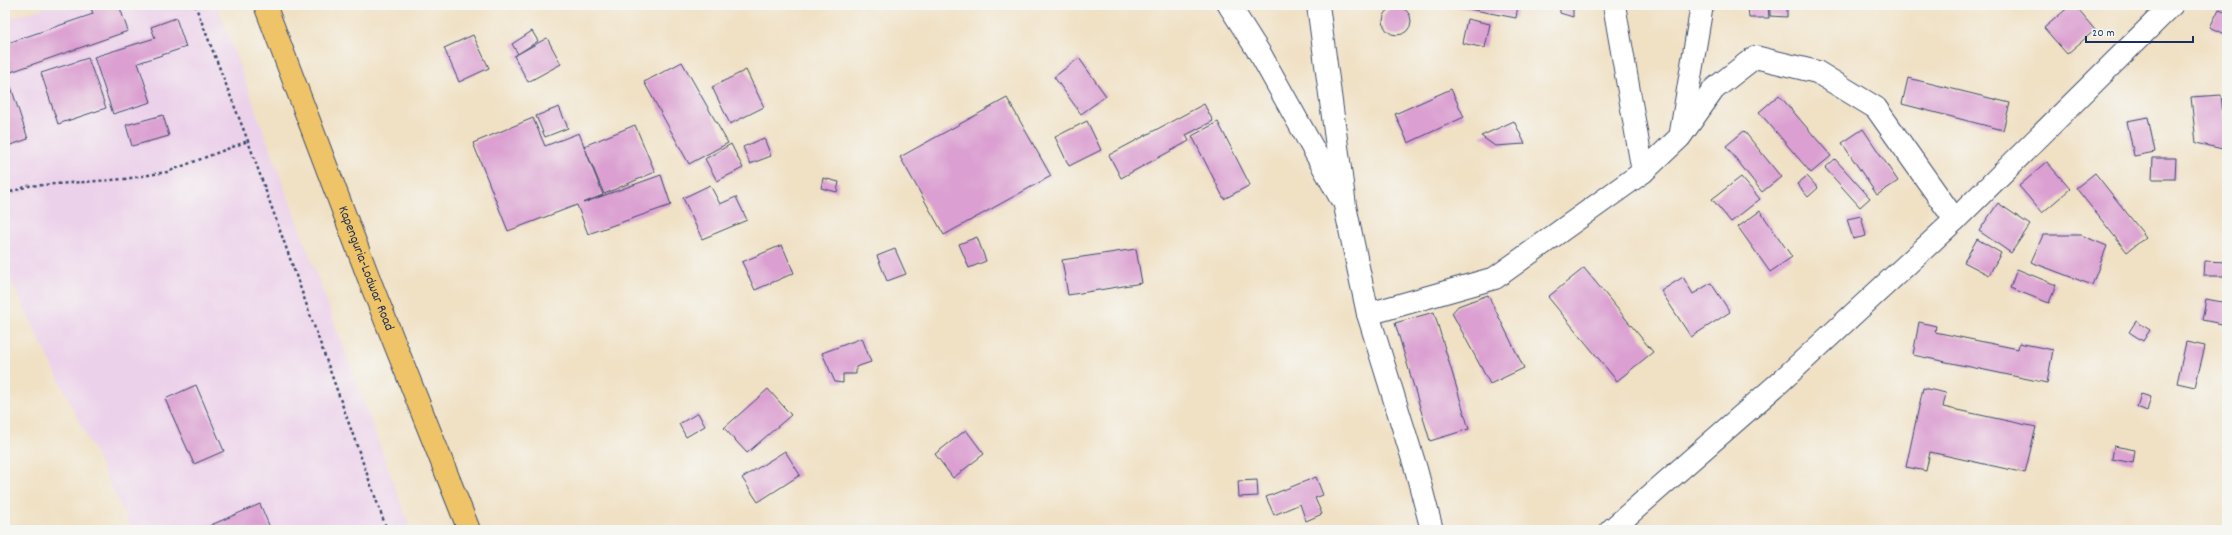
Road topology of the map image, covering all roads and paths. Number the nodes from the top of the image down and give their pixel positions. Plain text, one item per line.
1 (195, 5) edge
2 (265, 5) edge
3 (1229, 5) edge
4 (1318, 5) edge
5 (1614, 5) edge
6 (1702, 5) edge
7 (2172, 5) edge
8 (1680, 137) junction
9 (248, 141) junction
10 (1643, 172) junction
11 (5, 194) edge
12 (1345, 206) junction
13 (1955, 220) junction
14 (1368, 314) junction
15 (387, 530) edge
16 (469, 530) edge
17 (1432, 530) edge
18 (1611, 530) edge

1 - 9 path
2 - 16 highway, Kapenguria-Lodwar Road
3 - 12 street
4 - 12 street
5 - 10 street
6 - 8 street
7 - 13 street
8 - 10 street
8 - 13 street
9 - 11 path
9 - 15 path
10 - 14 street
12 - 14 street
13 - 18 street
14 - 17 street

